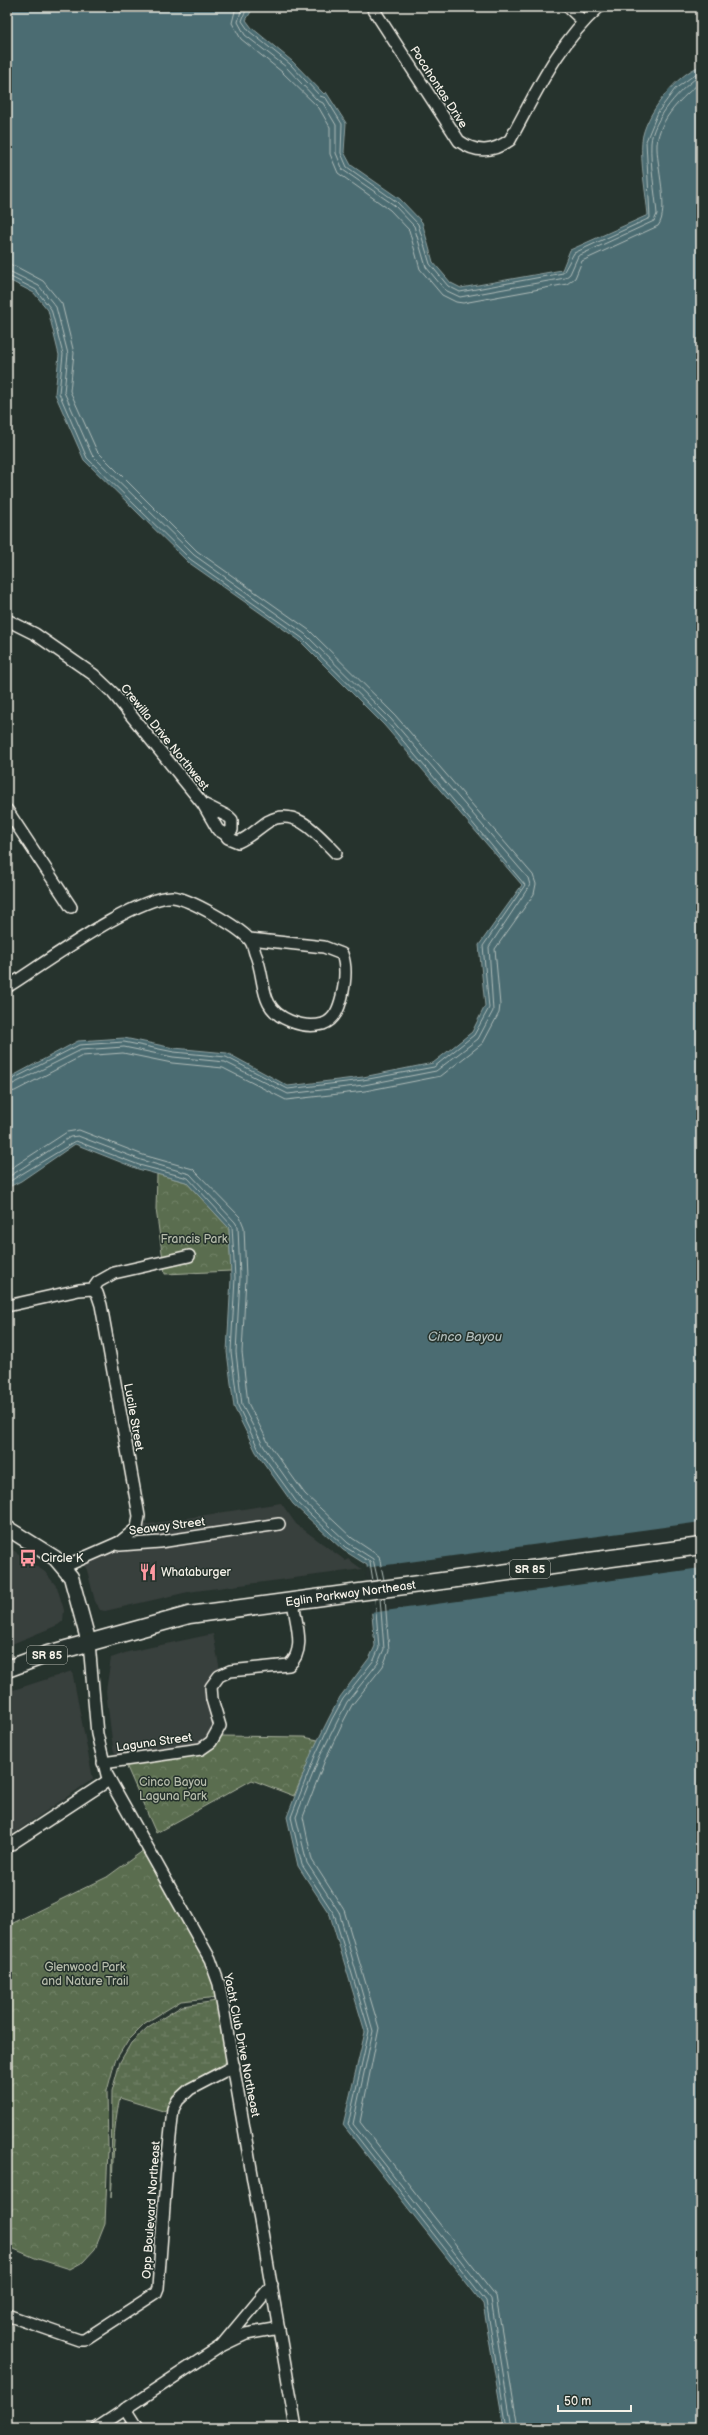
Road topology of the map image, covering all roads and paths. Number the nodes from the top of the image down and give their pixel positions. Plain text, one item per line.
1 (372, 7) edge
2 (568, 7) edge
3 (599, 7) edge
4 (583, 21) junction
5 (7, 620) edge
6 (203, 804) junction
7 (7, 810) edge
8 (225, 834) junction
9 (336, 853) dead end
10 (71, 907) dead end
11 (250, 940) junction
12 (7, 987) edge
13 (189, 1256) dead end
14 (93, 1289) junction
15 (7, 1306) edge
16 (279, 1524) dead end
17 (7, 1528) edge
18 (118, 1543) junction
19 (701, 1546) edge
20 (63, 1567) junction
21 (293, 1601) junction
22 (89, 1644) junction
23 (7, 1669) edge
24 (102, 1762) junction
25 (109, 1780) junction
26 (7, 1847) edge
27 (234, 2066) junction
28 (272, 2285) junction
29 (7, 2315) edge
30 (279, 2328) junction
31 (221, 2346) junction
32 (125, 2409) junction
33 (97, 2428) edge
34 (137, 2428) edge
35 (296, 2428) edge

1 - 4 street, Pocahontas Drive
2 - 4 street
3 - 4 street, Pocahontas Drive
5 - 6 street, Crewilla Drive Northwest
6 - 8 street, Crewilla Drive Northwest
6 - 8 street, Crewilla Drive Northwest
7 - 10 street
8 - 9 street
11 - 11 street
11 - 12 street
13 - 14 street
14 - 15 street
14 - 18 street, Lucile Street
16 - 18 street, Seaway Street
17 - 20 main road
18 - 20 street, Seaway Street
19 - 21 highway, Eglin Parkway Northeast / SR 85
20 - 22 main road
21 - 22 highway, Eglin Parkway Northeast / SR 85
21 - 24 street, Laguna Street
22 - 23 highway, Eglin Parkway Northeast / SR 85
22 - 24 street, Yacht Club Drive Northeast
24 - 25 street, Yacht Club Drive Northeast
25 - 26 street
25 - 27 street, Yacht Club Drive Northeast
27 - 28 street, Yacht Club Drive Northeast
27 - 29 street, Opp Boulevard Northeast
28 - 30 street, Yacht Club Drive Northeast
28 - 31 street
30 - 31 street
30 - 35 street, Yacht Club Drive Northeast
31 - 32 street
32 - 33 street
32 - 34 street

